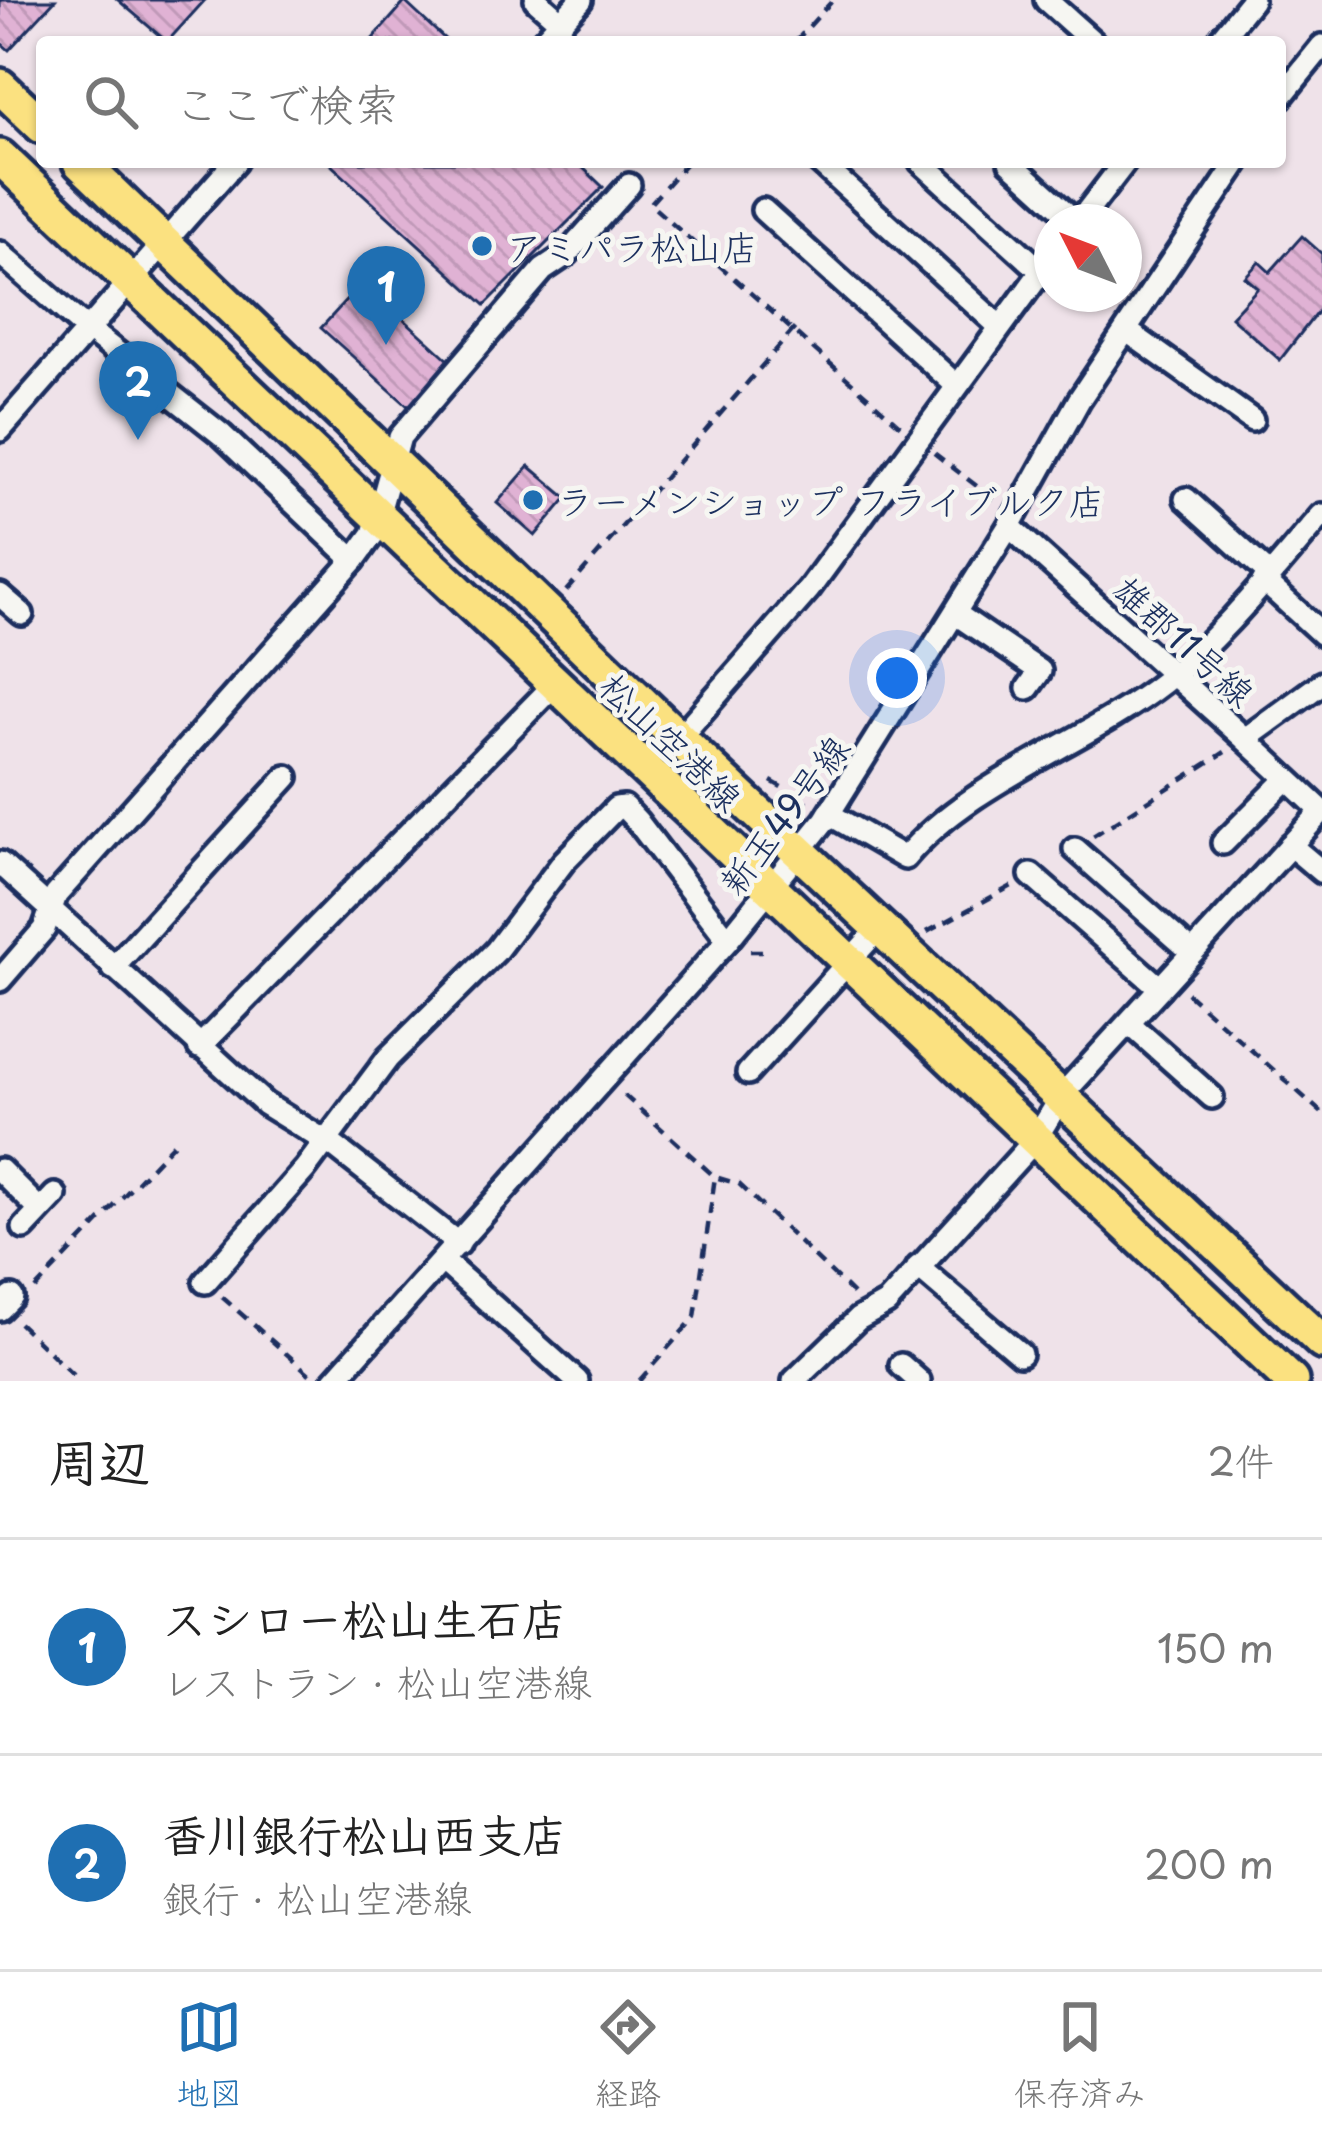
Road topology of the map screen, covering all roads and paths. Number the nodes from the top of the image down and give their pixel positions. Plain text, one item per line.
1 (536, 0) edge
2 (581, 0) edge
3 (833, 0) edge
4 (1046, 0) edge
5 (1252, 0) edge
6 (561, 22) junction
7 (548, 36) edge
8 (800, 36) edge
9 (1086, 36) edge
10 (1223, 36) edge
11 (1322, 46) edge
12 (0, 86) edge
13 (1286, 91) edge
14 (36, 120) edge
15 (0, 157) edge
16 (86, 168) edge
17 (231, 168) edge
18 (683, 168) edge
19 (826, 168) edge
20 (927, 168) edge
21 (1017, 168) edge
22 (1120, 168) edge
23 (1234, 168) edge
24 (629, 185) dead end
25 (1057, 204) edge
26 (1091, 204) edge
27 (763, 210) dead end
28 (163, 243) junction
29 (0, 253) edge
30 (1034, 254) edge
31 (130, 280) junction
32 (1034, 281) edge
33 (1000, 327) junction
34 (795, 328) junction
35 (92, 331) junction
36 (1127, 331) junction
37 (957, 386) junction
38 (1252, 420) dead end
39 (0, 430) edge
40 (915, 439) junction
41 (392, 460) junction
42 (1186, 499) dead end
43 (378, 511) junction
44 (1322, 514) edge
45 (1012, 521) junction
46 (354, 560) junction
47 (1267, 578) junction
48 (0, 595) edge
49 (550, 609) junction
50 (22, 614) dead end
51 (956, 614) junction
52 (1322, 634) edge
53 (1174, 673) junction
54 (555, 684) junction
55 (1028, 688) dead end
56 (1318, 692) edge
57 (679, 738) junction
58 (1245, 739) junction
59 (286, 777) dead end
60 (1286, 780) junction
61 (666, 790) junction
62 (829, 814) junction
63 (638, 822) junction
64 (1223, 843) dead end
65 (1290, 845) junction
66 (1076, 849) dead end
67 (800, 853) junction
68 (0, 863) edge
69 (1322, 872) edge
70 (1031, 874) dead end
71 (770, 889) junction
72 (51, 911) junction
73 (883, 925) junction
74 (728, 940) junction
75 (1192, 952) junction
76 (848, 962) junction
77 (113, 968) junction
78 (0, 980) edge
79 (1165, 983) junction
80 (1130, 1024) junction
81 (199, 1047) junction
82 (748, 1073) dead end
83 (602, 1076) junction
84 (1063, 1094) junction
85 (1212, 1096) dead end
86 (1322, 1113) edge
87 (1036, 1140) junction
88 (176, 1141) dead end
89 (325, 1141) junction
90 (0, 1171) edge
91 (715, 1177) junction
92 (24, 1228) dead end
93 (459, 1244) junction
94 (443, 1261) junction
95 (918, 1267) junction
96 (205, 1282) joint
97 (5, 1304) edge
98 (872, 1312) junction
99 (1322, 1342) edge
100 (1021, 1354) dead end
101 (901, 1365) dead end
102 (79, 1381) edge
103 (317, 1381) edge
104 (334, 1381) edge
105 (577, 1381) edge
106 (639, 1381) edge
107 (794, 1381) edge
108 (919, 1381) edge
109 (1291, 1381) edge

1 - 6 street
2 - 6 street
3 - 8 path
4 - 9 street
5 - 10 street
6 - 7 street
11 - 13 street
12 - 14 main road
15 - 31 main road, 松山空港線
16 - 28 main road, 松山空港線
17 - 28 street
18 - 34 path
19 - 33 street
20 - 30 street
21 - 25 street
22 - 26 street
23 - 36 street, 新玉49号線
24 - 41 street
27 - 37 street
28 - 31 street
28 - 41 main road, 松山空港線
29 - 35 street
31 - 35 street
31 - 43 main road, 松山空港線
32 - 33 street
33 - 37 street
34 - 40 path
34 - 49 path
35 - 39 street
35 - 46 street
36 - 38 street
36 - 45 street, 新玉49号線
37 - 40 street
40 - 45 path
40 - 57 street
41 - 43 street
41 - 49 main road, 松山空港線
42 - 47 street
43 - 46 street
43 - 54 main road, 松山空港線
44 - 47 street
45 - 51 street, 新玉49号線
45 - 53 street, 雄郡11号線
46 - 72 street
47 - 52 street
47 - 53 street
48 - 50 street
49 - 57 main road, 松山空港線
51 - 55 street
51 - 62 street, 新玉49号線
53 - 58 street, 雄郡11号線
53 - 62 street
54 - 61 main road, 松山空港線
54 - 81 street
56 - 58 street, 雄郡11号線
57 - 67 main road, 松山空港線
58 - 60 street
59 - 77 street
60 - 64 street
60 - 65 street
61 - 63 street
61 - 71 main road, 松山空港線
62 - 67 street, 新玉49号線
63 - 74 street
63 - 89 street
65 - 69 street
65 - 75 street
66 - 75 street
67 - 71 street, 新玉49号線
67 - 73 main road, 松山空港線
68 - 72 street
70 - 79 street
71 - 74 street, 新玉49号線
71 - 76 main road, 松山空港線
72 - 77 street
72 - 78 street
73 - 76 street
73 - 84 main road, 松山空港線
74 - 83 street, 新玉49号線
75 - 79 street
76 - 82 street
76 - 87 main road, 松山空港線
77 - 81 street
79 - 80 street
79 - 86 path
80 - 84 street
80 - 85 street
81 - 89 street
83 - 91 path
83 - 93 street, 新玉49号線
84 - 87 street
84 - 99 main road, 松山空港線
87 - 95 street
87 - 109 main road, 松山空港線
88 - 97 path
89 - 93 street
89 - 96 street
90 - 92 street
91 - 98 path
91 - 106 path
93 - 94 street, 新玉49号線
94 - 104 street, 新玉49号線
94 - 105 street
95 - 98 street
95 - 100 street
96 - 103 path
97 - 102 path
98 - 107 street
101 - 108 street

